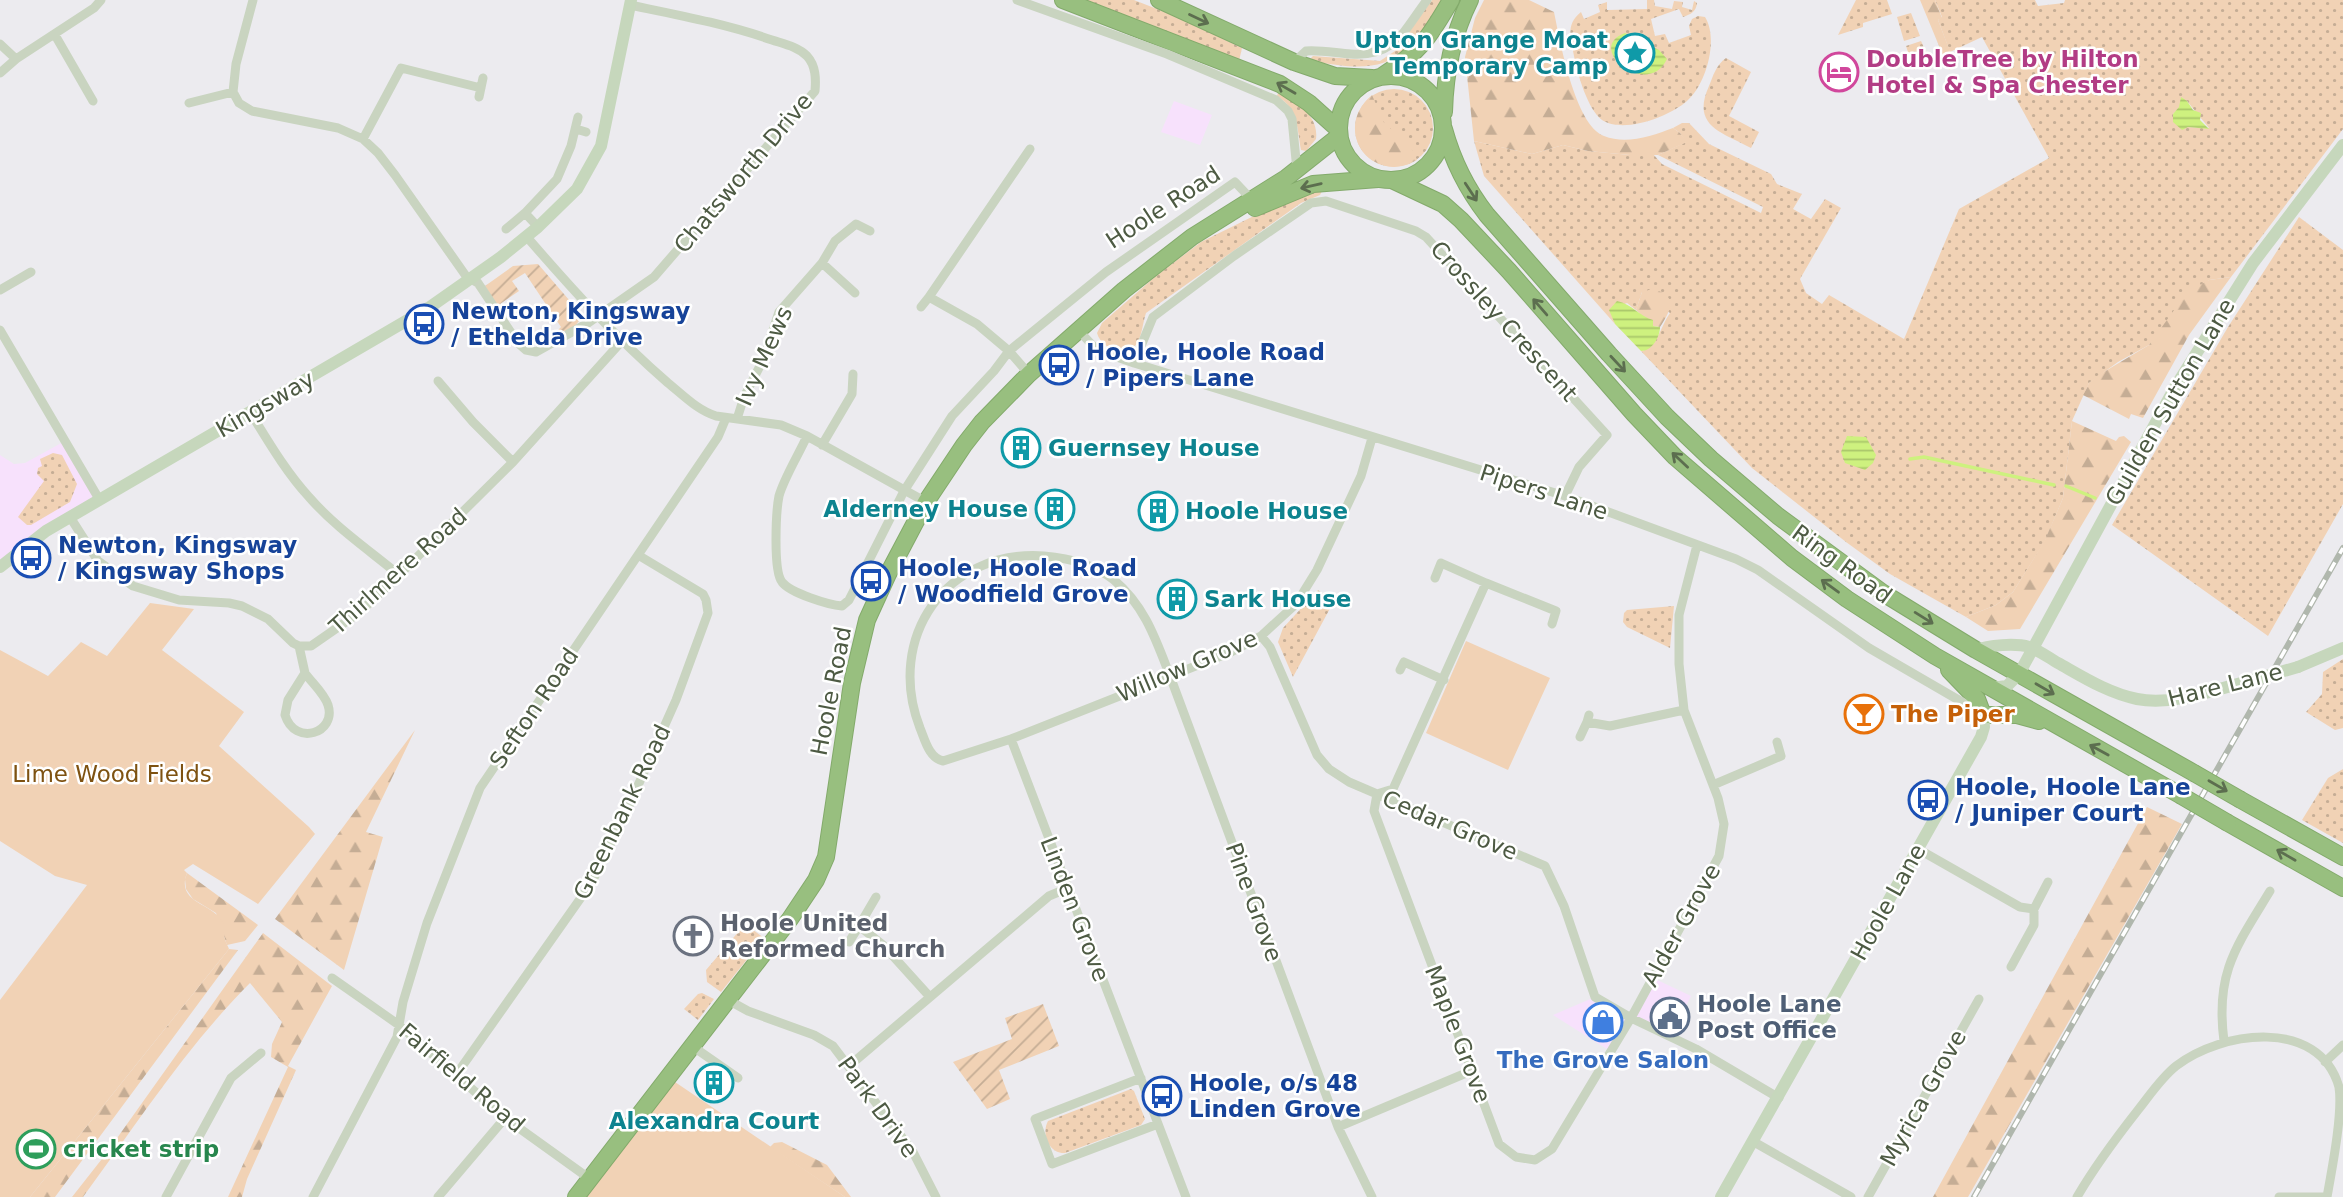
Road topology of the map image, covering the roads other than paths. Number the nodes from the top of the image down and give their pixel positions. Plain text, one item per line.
1 (101, 0) edge
2 (253, 0) edge
3 (1017, 0) edge
4 (1063, 0) edge
5 (1159, 0) edge
6 (1427, 0) edge
7 (1451, 0) edge
8 (1470, 0) edge
9 (630, 3) edge
10 (55, 35) junction
11 (0, 44) edge
12 (16, 59) junction
13 (1294, 62) junction
14 (0, 73) edge
15 (1378, 77) junction
16 (481, 88) dead end
17 (233, 92) junction
18 (93, 101) dead end
19 (189, 103) dead end
20 (578, 117) dead end
21 (1444, 126) junction
22 (576, 129) junction
23 (586, 132) dead end
24 (1339, 133) junction
25 (363, 139) junction
26 (2343, 145) edge
27 (1030, 149) dead end
28 (1297, 170) junction
29 (1385, 180) junction
30 (1252, 200) junction
31 (525, 213) junction
32 (538, 226) junction
33 (506, 229) dead end
34 (870, 231) dead end
35 (526, 236) junction
36 (1192, 237) junction
37 (822, 263) junction
38 (31, 272) dead end
39 (473, 279) junction
40 (0, 290) edge
41 (855, 293) dead end
42 (929, 297) junction
43 (920, 307) dead end
44 (598, 316) junction
45 (0, 330) edge
46 (1079, 331) junction
47 (622, 341) junction
48 (1009, 351) junction
49 (1134, 363) junction
50 (853, 374) dead end
51 (1029, 374) junction
52 (438, 381) dead end
53 (250, 412) junction
54 (726, 418) junction
55 (737, 419) junction
56 (807, 436) junction
57 (1372, 438) junction
58 (822, 445) junction
59 (513, 462) junction
60 (904, 491) junction
61 (1565, 496) junction
62 (99, 499) junction
63 (926, 502) junction
64 (70, 517) junction
65 (1697, 545) junction
66 (638, 555) junction
67 (0, 567) edge
68 (399, 575) junction
69 (1435, 578) dead end
70 (1486, 583) junction
71 (1552, 624) dead end
72 (1261, 636) junction
73 (299, 646) junction
74 (2032, 648) junction
75 (2343, 648) edge
76 (1976, 650) junction
77 (1935, 656) junction
78 (1401, 670) dead end
79 (304, 673) junction
80 (2019, 674) junction
81 (1170, 676) junction
82 (1444, 680) junction
83 (1992, 688) junction
84 (1684, 710) junction
85 (1983, 715) junction
86 (2055, 724) junction
87 (1580, 737) dead end
88 (1011, 739) junction
89 (1777, 742) dead end
90 (936, 760) joint
91 (1713, 785) junction
92 (1377, 794) junction
93 (1918, 849) junction
94 (2343, 857) edge
95 (2048, 882) dead end
96 (1068, 888) junction
97 (2343, 888) edge
98 (2270, 891) dead end
99 (876, 897) dead end
100 (2034, 909) junction
101 (859, 926) junction
102 (849, 942) dead end
103 (2011, 967) dead end
104 (332, 978) dead end
105 (930, 997) junction
106 (1979, 999) dead end
107 (727, 1000) junction
108 (1631, 1018) junction
109 (400, 1025) junction
110 (2224, 1041) junction
111 (2343, 1045) edge
112 (692, 1046) junction
113 (261, 1053) dead end
114 (2325, 1062) junction
115 (849, 1066) junction
116 (1471, 1071) junction
117 (456, 1075) junction
118 (738, 1078) dead end
119 (1141, 1078) junction
120 (1779, 1098) junction
121 (505, 1118) junction
122 (1158, 1124) junction
123 (1338, 1127) junction
124 (1754, 1142) junction
125 (590, 1178) junction
126 (166, 1197) edge
127 (313, 1197) edge
128 (438, 1197) edge
129 (576, 1197) edge
130 (936, 1197) edge
131 (1186, 1197) edge
132 (1372, 1197) edge
133 (1721, 1197) edge
134 (1851, 1197) edge
135 (1868, 1197) edge
136 (2077, 1197) edge
137 (2279, 1197) edge
138 (2327, 1197) edge

1 - 10 street
2 - 17 street
3 - 28 street
24 -> 4 highway
5 -> 13 highway
6 - 13 street
7 - 15 highway
8 - 21 highway
9 - 32 street, Kingsway
9 - 44 street, Chatsworth Drive
10 - 12 street
10 - 18 street
11 - 12 street
12 - 14 street
13 - 15 highway
15 - 21 highway
15 - 24 highway
16 - 25 street
17 - 19 street
17 - 25 street
20 - 22 street
21 - 29 highway
21 -> 76 highway, Ring Road
22 - 23 street
22 - 31 street
24 - 28 highway, Hoole Road
24 - 29 highway
25 - 39 street
26 - 74 street, Guilden Sutton Lane
27 - 42 street
28 - 30 highway, Hoole Road
29 -> 36 highway, Hoole Road
77 -> 29 highway, Ring Road
30 - 36 highway, Hoole Road
30 - 48 street, Hoole Road
31 - 32 street
31 - 33 street
32 - 35 street, Kingsway
34 - 37 street, Ivy Mews
35 - 39 street, Kingsway
35 - 44 street
36 - 46 highway, Hoole Road
37 - 41 street
37 - 55 street, Ivy Mews
38 - 40 street
39 - 44 street, Chatsworth Drive
39 - 53 street, Kingsway
42 - 43 street
42 - 48 street
44 - 47 street
45 - 62 street
46 - 49 street, Pipers Lane
46 - 51 highway, Hoole Road
47 - 54 street
47 - 59 street, Thirlmere Road
48 - 51 street
48 - 60 street, Hoole Road
49 - 57 street, Pipers Lane
49 - 61 street, Crossley Crescent
50 - 58 street
51 - 63 highway, Hoole Road
52 - 59 street
53 - 62 street, Kingsway
53 - 68 street
54 - 55 street
54 - 66 street, Sefton Road
55 - 56 street
56 - 58 street
56 - 60 street, Hoole Road
57 - 61 street, Pipers Lane
57 - 72 street, Willow Grove
58 - 60 street
59 - 68 street, Thirlmere Road
60 - 63 street
61 - 65 street, Pipers Lane
62 - 64 street, Kingsway
63 - 107 highway, Hoole Road
64 - 67 street, Kingsway
64 - 73 street
65 - 84 street, Alder Grove
65 - 85 street, Pipers Lane
66 - 109 street, Sefton Road
66 - 117 street, Greenbank Road
68 - 73 street, Thirlmere Road
69 - 70 street
70 - 71 street
70 - 82 street
72 - 81 street, Willow Grove
72 - 92 street, Cedar Grove
73 - 79 street
74 - 75 street, Hare Lane, bridge
74 - 76 street
74 - 80 street, Guilden Sutton Lane
76 - 80 highway, Ring Road
77 - 83 highway, Ring Road
77 - 85 highway
78 - 82 street
79 - 79 street
80 - 83 street
80 -> 94 highway, Ring Road, bridge
81 - 88 street, Willow Grove
81 - 90 street, Pine Grove
81 - 123 street, Pine Grove
82 - 92 street
83 - 86 highway, Ring Road
84 - 87 street
84 - 91 street, Alder Grove
85 - 86 highway
85 - 93 street, Hoole Lane
97 -> 86 highway, Ring Road, bridge
88 - 90 street, Willow Grove
88 - 96 street, Linden Grove
89 - 91 street
91 - 108 street, Alder Grove
92 - 108 street, Cedar Grove
92 - 116 street, Maple Grove
93 - 100 street
93 - 120 street, Hoole Lane
95 - 100 street
96 - 105 street
96 - 119 street, Linden Grove
98 - 110 street
99 - 101 street
100 - 103 street
101 - 102 street
101 - 105 street
104 - 109 street, Fairfield Road
105 - 115 street
106 - 135 street, Myrica Grove
107 - 112 highway, Hoole Road
107 - 115 street, Park Drive
108 - 116 street, Maple Grove
108 - 120 street, Cedar Grove
109 - 117 street, Fairfield Road
109 - 127 street, Sefton Road
110 - 114 street
110 - 136 street
111 - 114 street
112 - 118 street
112 - 125 highway, Hoole Road
113 - 126 street
114 - 138 street
115 - 130 street, Park Drive
116 - 123 street
117 - 121 street, Fairfield Road
119 - 122 street, Linden Grove
119 - 122 street
120 - 124 street, Hoole Lane
121 - 125 street, Fairfield Road
121 - 128 street
122 - 131 street, Linden Grove
123 - 132 street, Pine Grove
124 - 133 street, Hoole Lane
124 - 134 street
125 - 129 highway, Hoole Road
137 - 138 street

